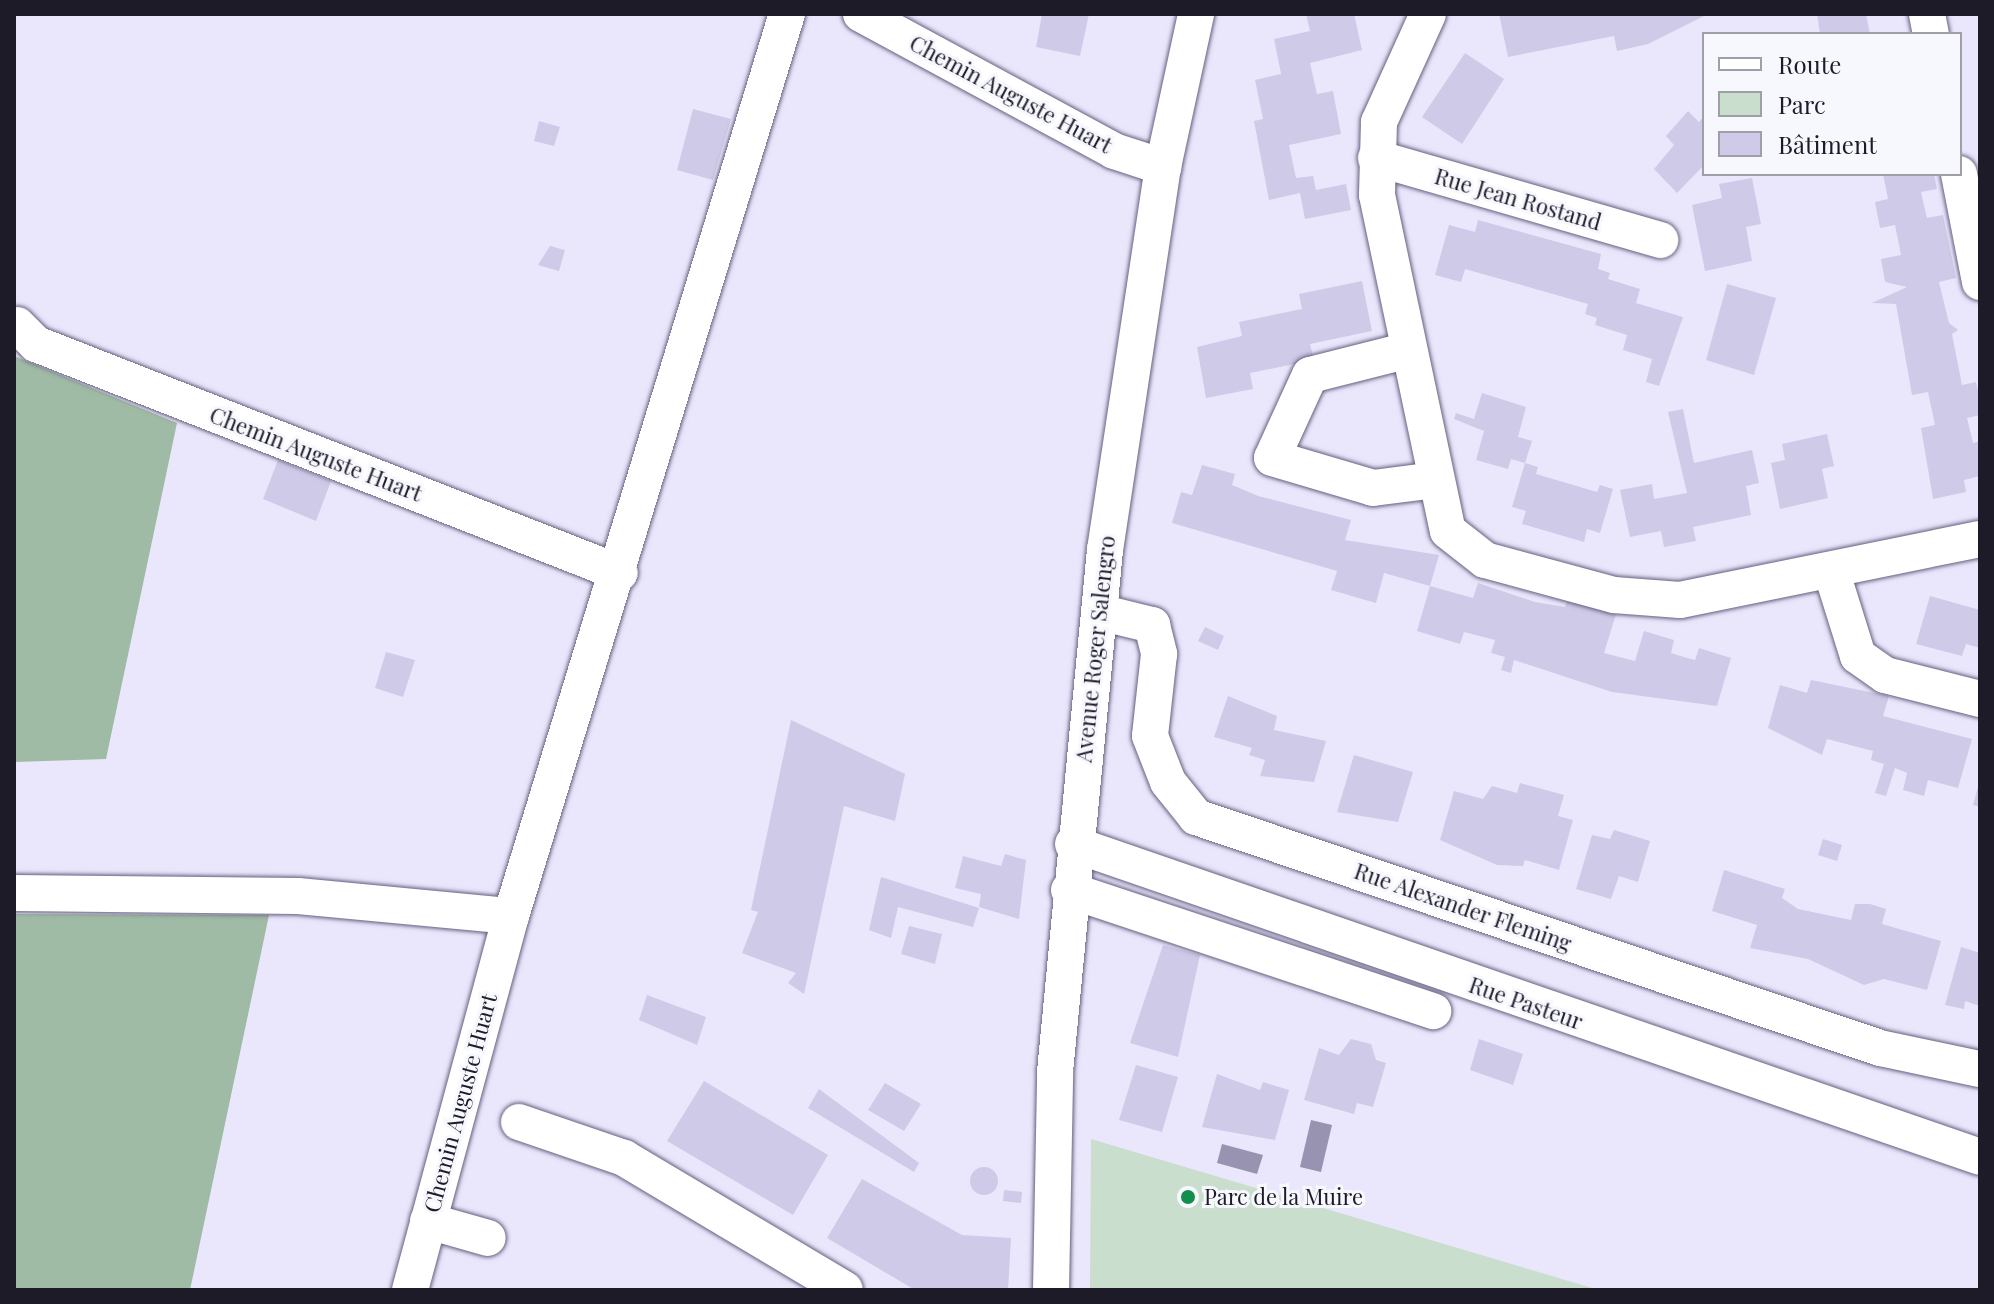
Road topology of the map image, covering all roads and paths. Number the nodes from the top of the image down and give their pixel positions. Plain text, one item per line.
1 (787, 14) edge
2 (861, 14) edge
3 (1196, 14) edge
4 (1428, 14) edge
5 (1376, 158) junction
6 (1163, 167) junction
7 (1959, 176) edge
8 (1660, 240) dead end
9 (1980, 282) edge
10 (17, 325) dead end
11 (1409, 350) junction
12 (1436, 480) junction
13 (1980, 539) edge
14 (1831, 570) junction
15 (620, 573) junction
16 (1099, 612) junction
17 (1980, 699) edge
18 (1073, 844) junction
19 (1069, 890) junction
20 (14, 893) edge
21 (511, 916) junction
22 (1382, 954) junction
23 (1369, 989) junction
24 (1433, 1011) dead end
25 (1980, 1069) edge
26 (519, 1122) dead end
27 (1980, 1157) edge
28 (428, 1221) junction
29 (488, 1238) dead end
30 (410, 1290) edge
31 (845, 1290) edge
32 (1051, 1290) edge

1 - 15 street, Chemin Auguste Huart
2 - 6 street, Chemin Auguste Huart
3 - 6 street, Avenue Roger Salengro
4 - 5 street
5 - 8 street, Rue Jean Rostand
5 - 11 street
6 - 16 street, Avenue Roger Salengro
7 - 9 street
10 - 15 street, Chemin Auguste Huart
11 - 12 street
11 - 12 street
12 - 14 street
13 - 14 street
14 - 17 street
15 - 21 street, Chemin Auguste Huart
16 - 18 street, Avenue Roger Salengro
16 - 25 street, Rue Alexander Fleming
18 - 19 street, Avenue Roger Salengro
18 - 22 street, Rue Pasteur
19 - 23 street
19 - 32 street, Avenue Roger Salengro
20 - 21 street
21 - 28 street, Chemin Auguste Huart
22 - 23 street
22 - 27 street, Rue Pasteur
23 - 24 street
26 - 31 street
28 - 29 street
28 - 30 street, Chemin Auguste Huart

